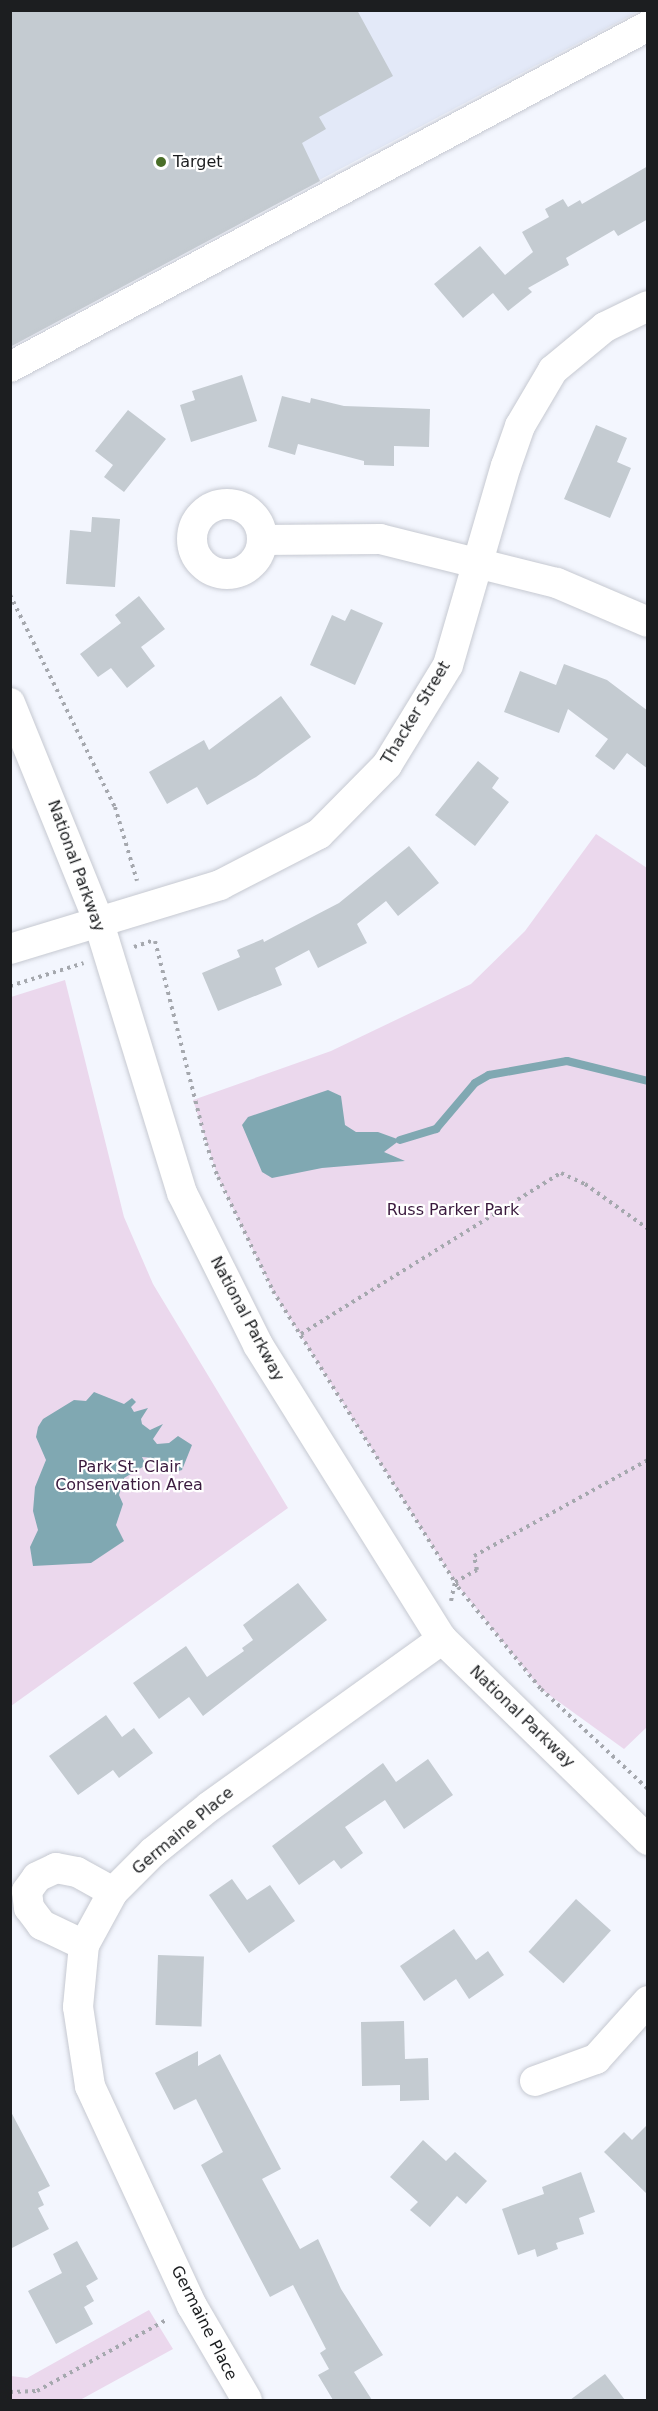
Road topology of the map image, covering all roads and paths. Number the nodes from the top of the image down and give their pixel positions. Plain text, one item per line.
1 (648, 26) edge
2 (648, 306) edge
3 (10, 367) edge
4 (262, 540) dead end
5 (479, 562) junction
6 (648, 622) edge
7 (10, 703) edge
8 (98, 921) junction
9 (155, 941) dead end
10 (10, 949) edge
11 (648, 1229) edge
12 (301, 1334) junction
13 (648, 1460) edge
14 (455, 1582) junction
15 (442, 1639) junction
16 (648, 1789) edge
17 (648, 1840) edge
18 (113, 1892) junction
19 (84, 1945) junction
20 (648, 2001) edge
21 (535, 2081) dead end
22 (192, 2306) junction
23 (10, 2392) edge
24 (247, 2400) edge

1 - 3 street
2 - 5 street, Thacker Street
4 - 5 street
5 - 6 street
5 - 8 street, Thacker Street
7 - 8 street, National Parkway
8 - 10 street, Thacker Street
8 - 15 street, National Parkway
9 - 12 path
11 - 12 path
12 - 14 path
13 - 14 path
14 - 15 path
14 - 16 path
15 - 17 street, National Parkway
15 - 18 street, Germaine Place
18 - 19 street, Germaine Place
18 - 19 street
19 - 22 street, Germaine Place
20 - 21 street
22 - 23 path
22 - 24 street, Germaine Place

